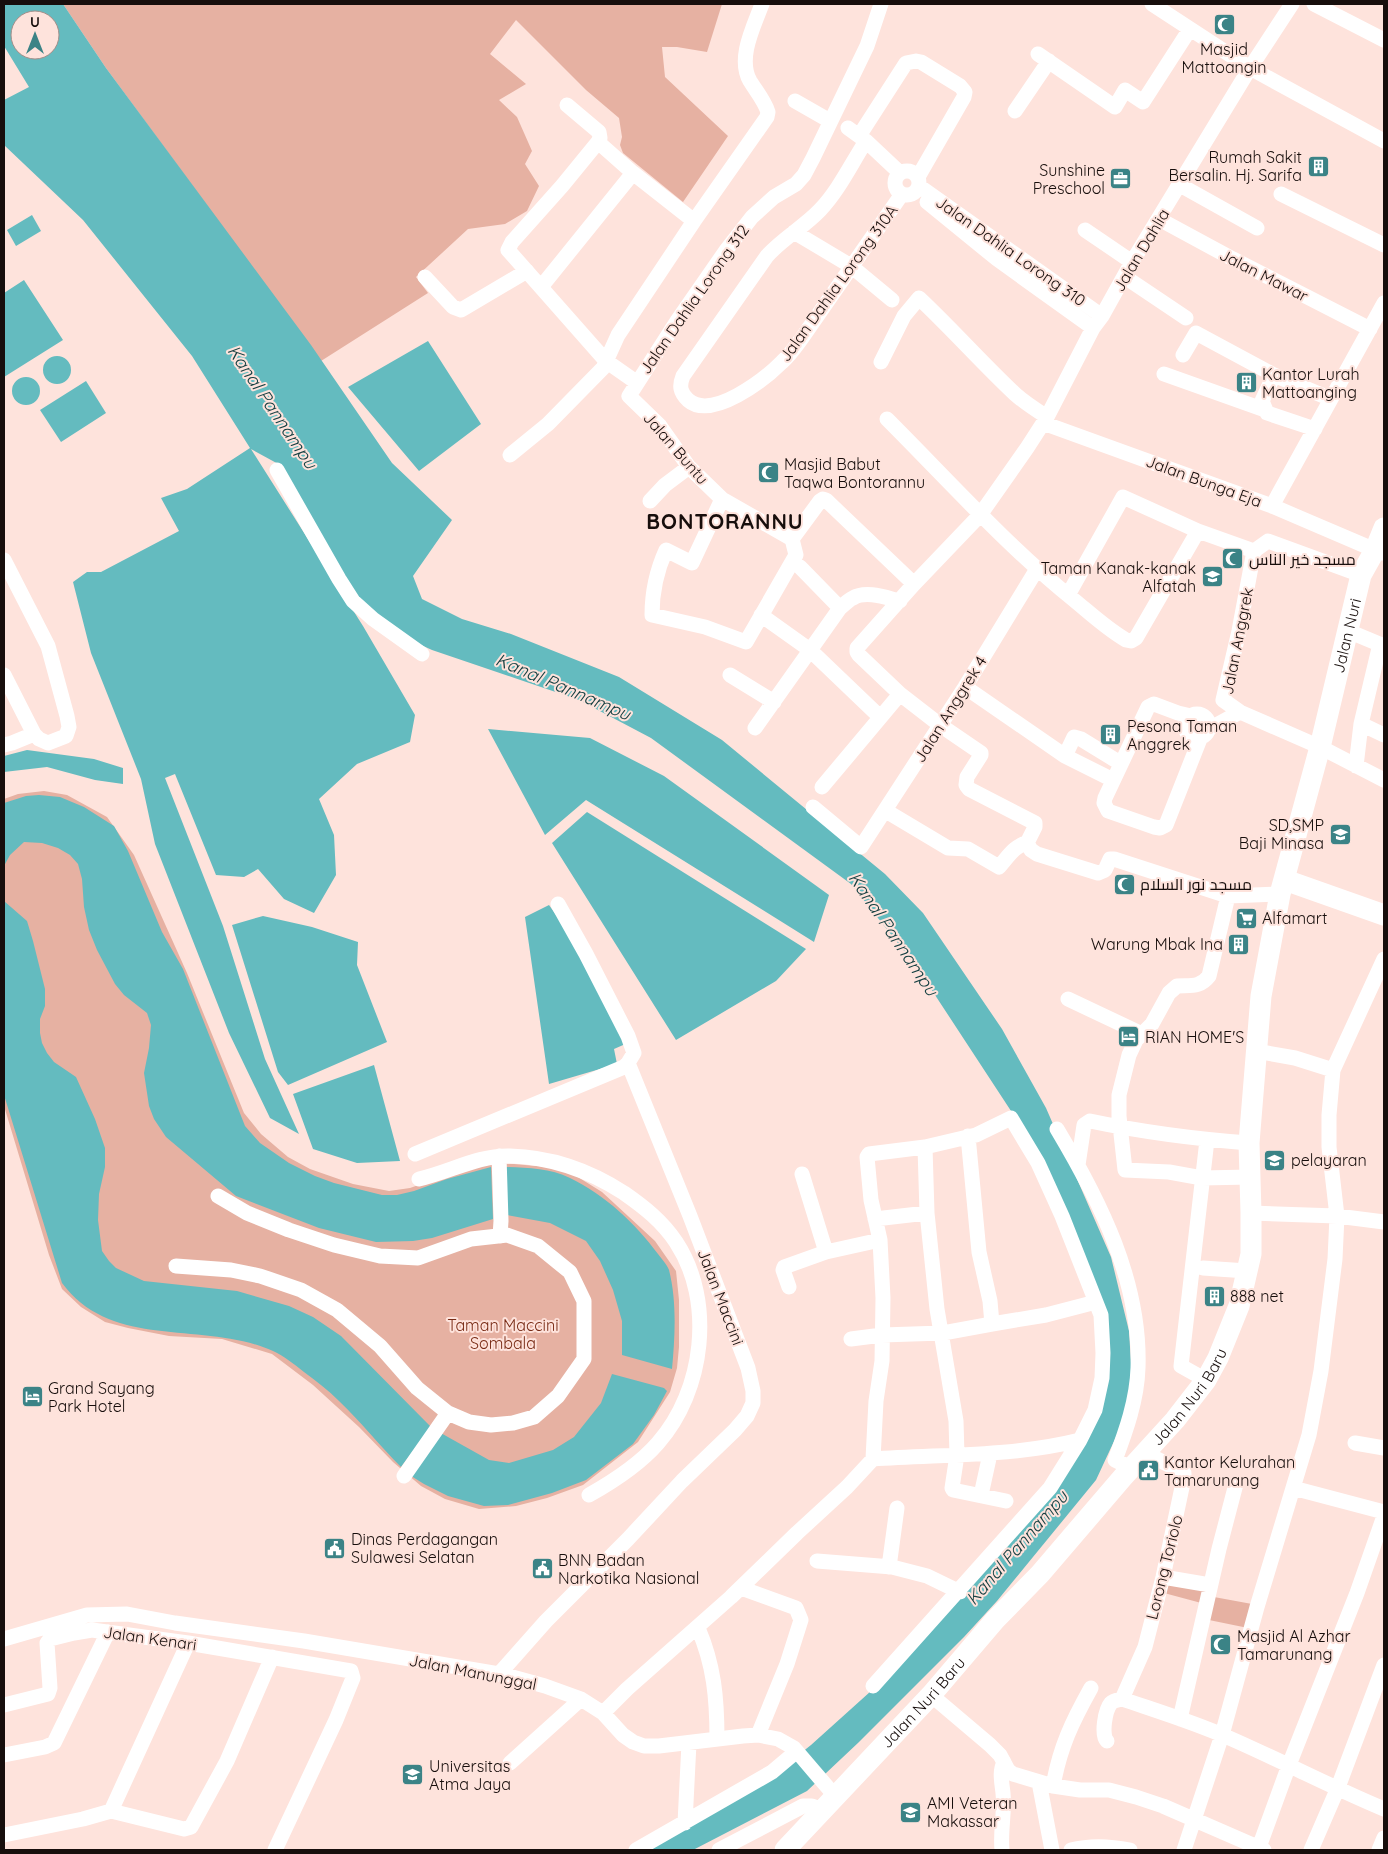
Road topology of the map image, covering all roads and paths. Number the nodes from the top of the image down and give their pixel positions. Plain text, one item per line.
1 (762, 4) edge
2 (881, 4) edge
3 (1152, 4) edge
4 (1292, 4) edge
5 (1314, 4) edge
6 (1190, 29) junction
7 (1384, 40) edge
8 (1250, 68) junction
9 (795, 101) dead end
10 (567, 105) dead end
11 (1015, 111) dead end
12 (830, 122) junction
13 (858, 135) junction
14 (1384, 141) edge
15 (598, 142) junction
16 (899, 172) junction
17 (633, 173) junction
18 (1180, 185) junction
19 (913, 187) junction
20 (1281, 194) dead end
21 (1159, 219) junction
22 (694, 221) junction
23 (1257, 228) dead end
24 (1085, 230) dead end
25 (794, 232) junction
26 (1384, 245) edge
27 (1132, 262) junction
28 (851, 266) junction
29 (527, 271) junction
30 (425, 277) dead end
31 (1124, 277) junction
32 (541, 287) junction
33 (892, 300) dead end
34 (1384, 303) edge
35 (1186, 318) dead end
36 (1098, 322) junction
37 (1370, 329) junction
38 (1183, 356) dead end
39 (606, 361) junction
40 (881, 362) dead end
41 (1164, 374) dead end
42 (1274, 375) junction
43 (633, 388) junction
44 (1331, 399) junction
45 (1265, 410) junction
46 (887, 419) dead end
47 (1045, 420) junction
48 (1315, 429) junction
49 (510, 455) dead end
50 (685, 462) junction
51 (278, 470) dead end
52 (722, 500) junction
53 (650, 501) dead end
54 (1272, 506) junction
55 (980, 515) junction
56 (1384, 528) edge
57 (1198, 531) junction
58 (792, 539) junction
59 (1374, 550) edge
60 (1254, 551) junction
61 (4, 560) edge
62 (800, 567) dead end
63 (1037, 570) junction
64 (1361, 575) junction
65 (914, 584) junction
66 (1068, 595) junction
67 (900, 601) junction
68 (840, 608) junction
69 (760, 615) junction
70 (1348, 631) junction
71 (1382, 645) edge
72 (810, 650) junction
73 (422, 654) dead end
74 (4, 675) edge
75 (730, 675) dead end
76 (965, 687) junction
77 (900, 694) junction
78 (1223, 700) junction
79 (774, 702) junction
80 (1240, 712) junction
81 (1189, 716) junction
82 (880, 717) junction
83 (1361, 724) junction
84 (940, 725) junction
85 (755, 728) dead end
86 (34, 734) junction
87 (1384, 735) edge
88 (1199, 739) junction
89 (4, 745) edge
90 (1320, 748) junction
91 (1065, 756) junction
92 (1120, 763) junction
93 (1356, 766) junction
94 (1112, 780) junction
95 (1384, 780) edge
96 (822, 787) dead end
97 (813, 807) dead end
98 (886, 811) junction
99 (1027, 843) junction
100 (1283, 887) junction
101 (1228, 896) junction
102 (558, 904) dead end
103 (1384, 915) edge
104 (1384, 959) edge
105 (1068, 999) dead end
106 (1142, 1034) junction
107 (1256, 1051) junction
108 (628, 1063) junction
109 (1333, 1070) junction
110 (1057, 1129) dead end
111 (1122, 1129) junction
112 (968, 1136) junction
113 (1207, 1140) junction
114 (1249, 1143) junction
115 (925, 1147) junction
116 (414, 1154) dead end
117 (499, 1160) junction
118 (1078, 1165) junction
119 (802, 1174) dead end
120 (1250, 1177) junction
121 (1202, 1178) junction
122 (419, 1179) dead end
123 (218, 1196) dead end
124 (927, 1213) junction
125 (1251, 1214) junction
126 (1337, 1216) junction
127 (875, 1219) junction
128 (1384, 1222) edge
129 (501, 1229) junction
130 (880, 1240) junction
131 (826, 1252) junction
132 (176, 1266) dead end
133 (1203, 1268) dead end
134 (1247, 1271) junction
135 (789, 1287) dead end
136 (1096, 1302) junction
137 (992, 1324) junction
138 (943, 1333) junction
139 (882, 1336) junction
140 (851, 1339) dead end
141 (1206, 1380) junction
142 (445, 1418) junction
143 (1080, 1440) junction
144 (1355, 1443) dead end
145 (1384, 1448) edge
146 (990, 1454) junction
147 (957, 1455) junction
148 (873, 1459) junction
149 (1138, 1461) junction
150 (404, 1474) dead end
151 (1236, 1484) dead end
152 (1293, 1488) junction
153 (589, 1495) dead end
154 (981, 1495) junction
155 (1006, 1501) dead end
156 (897, 1508) dead end
157 (1384, 1512) edge
158 (1384, 1516) edge
159 (817, 1561) dead end
160 (889, 1567) junction
161 (1163, 1577) junction
162 (1210, 1585) junction
163 (741, 1588) junction
164 (959, 1592) junction
165 (698, 1628) junction
166 (108, 1632) junction
167 (4, 1638) edge
168 (188, 1643) junction
169 (272, 1657) junction
170 (1384, 1665) edge
171 (498, 1674) junction
172 (873, 1686) dead end
173 (1092, 1688) dead end
174 (931, 1695) junction
175 (582, 1699) junction
176 (1122, 1699) junction
177 (4, 1705) edge
178 (603, 1713) junction
179 (1180, 1719) junction
180 (758, 1735) junction
181 (1222, 1735) junction
182 (717, 1738) junction
183 (1107, 1741) dead end
184 (689, 1743) junction
185 (795, 1749) junction
186 (4, 1755) edge
187 (1004, 1762) junction
188 (510, 1763) dead end
189 (1288, 1765) junction
190 (1046, 1784) junction
191 (1337, 1790) junction
192 (826, 1796) junction
193 (1384, 1809) edge
194 (111, 1811) junction
195 (1194, 1819) junction
196 (686, 1823) junction
197 (4, 1835) edge
198 (1384, 1838) edge
199 (276, 1850) edge
200 (636, 1850) edge
201 (719, 1850) edge
202 (785, 1850) edge
203 (1002, 1850) edge
204 (1052, 1850) edge
205 (1071, 1850) edge
206 (1130, 1850) edge
207 (1184, 1850) edge
208 (1261, 1850) edge
209 (1311, 1850) edge
210 (1379, 1850) edge

1 - 22 street
2 - 12 street, Jalan Dahlia Lorong 312
3 - 6 street
4 - 8 street, Jalan Dahlia
5 - 7 street
6 - 8 street
6 - 11 street
8 - 14 street
8 - 18 street, Jalan Dahlia
9 - 12 street
10 - 15 street
12 - 43 street, Jalan Dahlia Lorong 312
13 - 16 street
13 - 19 street, Jalan Dahlia Lorong 310A
13 - 25 street
15 - 17 street
15 - 29 street, Jalan Buntu
16 - 19 street
16 - 19 street
17 - 22 street
17 - 32 street
18 - 21 street, Jalan Dahlia
18 - 23 street
19 - 28 street, Jalan Dahlia Lorong 310A
19 - 36 street, Jalan Dahlia Lorong 310
20 - 26 street
21 - 27 street, Jalan Dahlia
21 - 37 street, Jalan Mawar
22 - 39 street
24 - 27 street
25 - 28 street
25 - 28 street, Jalan Dahlia Lorong 310A
27 - 31 street, Jalan Dahlia
28 - 33 street
29 - 30 street
29 - 32 street, Jalan Buntu
31 - 35 street
31 - 36 street, Jalan Dahlia
32 - 39 street, Jalan Buntu
34 - 37 street
36 - 47 street, Jalan Dahlia
37 - 44 street
38 - 42 street
39 - 43 street, Jalan Buntu
39 - 49 street
40 - 47 street, Jalan Bunga Eja
41 - 45 street
42 - 44 street
42 - 45 street
43 - 50 street, Jalan Buntu
44 - 48 street
45 - 48 street
46 - 55 street
47 - 54 street, Jalan Bunga Eja
47 - 55 street, Jalan Dahlia
48 - 54 street
50 - 52 street, Jalan Buntu
50 - 53 street
51 - 73 street
52 - 58 street, Jalan Buntu
52 - 69 street
54 - 59 street, Jalan Bunga Eja
55 - 63 street
55 - 65 street, Jalan Dahlia
56 - 59 street, Jalan Nuri
57 - 60 street
57 - 66 street
57 - 66 street
58 - 65 street
58 - 69 street
59 - 64 street, Jalan Nuri
60 - 64 street
60 - 78 street, Jalan Anggrek
61 - 86 street
62 - 68 street
63 - 66 street
63 - 76 street, Jalan Anggrek 4
64 - 70 street, Jalan Nuri
65 - 67 street, Jalan Dahlia
67 - 68 street
67 - 77 street, Jalan Dahlia
68 - 72 street
69 - 72 street
70 - 71 street
70 - 90 street, Jalan Nuri
71 - 83 street
72 - 79 street
72 - 82 street
74 - 86 street
75 - 79 street
76 - 84 street, Jalan Anggrek 4
76 - 91 street
77 - 82 street
77 - 84 street
78 - 80 street, Jalan Anggrek
78 - 81 street
79 - 85 street
80 - 88 street
80 - 90 street, Jalan Anggrek
81 - 88 street
81 - 88 street
81 - 92 street
82 - 96 street
83 - 87 street
83 - 93 street
84 - 98 street, Jalan Anggrek 4
84 - 99 street
86 - 89 street
88 - 94 street
90 - 93 street, Jalan Anggrek
90 - 100 street, Jalan Nuri
91 - 92 street
91 - 94 street
92 - 94 street
93 - 95 street, Jalan Anggrek
97 - 98 street, Jalan Anggrek 4
98 - 99 street
99 - 101 street
100 - 101 street
100 - 103 street
100 - 107 street, Jalan Nuri Baru
101 - 106 street
102 - 108 street
104 - 109 street
105 - 106 street
106 - 111 street
107 - 109 street
107 - 114 street, Jalan Nuri Baru
108 - 116 street
108 - 171 street, Jalan Maccini
109 - 126 street
110 - 118 street
111 - 113 street
111 - 118 street
111 - 121 street
112 - 115 street
112 - 136 street
112 - 137 street
113 - 114 street
113 - 121 street
114 - 120 street, Jalan Nuri Baru
115 - 124 street
115 - 127 street
117 - 122 street
117 - 129 street
117 - 153 street
118 - 149 street
119 - 131 street
120 - 121 street
120 - 125 street, Jalan Nuri Baru
121 - 141 street
123 - 129 street
124 - 127 street
124 - 138 street
125 - 126 street
125 - 134 street, Jalan Nuri Baru
126 - 128 street
126 - 152 street
127 - 130 street
129 - 142 street
130 - 131 street
130 - 139 street
131 - 135 street
132 - 142 street
133 - 134 street
134 - 141 street, Jalan Nuri Baru
136 - 137 street
136 - 143 street
137 - 138 street
138 - 139 street
138 - 147 street
139 - 140 street
139 - 148 street
141 - 149 street, Jalan Nuri Baru
142 - 150 street
143 - 146 street
143 - 164 street
144 - 145 street
146 - 147 street
146 - 154 street
147 - 148 street
147 - 154 street
148 - 163 street
149 - 161 street, Lorong Toriolo
149 - 174 street, Jalan Nuri Baru
151 - 162 street
152 - 157 street
152 - 181 street
154 - 155 street
156 - 160 street
158 - 189 street
159 - 160 street
160 - 164 street
161 - 162 street
161 - 176 street, Lorong Toriolo
162 - 179 street
163 - 165 street
163 - 180 street
164 - 172 street
165 - 178 street
165 - 182 street
166 - 168 street, Jalan Kenari
166 - 177 street, Jalan Kenari
166 - 186 street
167 - 171 street, Jalan Manunggal
168 - 169 street, Jalan Kenari
168 - 194 street
169 - 194 street
169 - 199 street, Jalan Kenari
170 - 191 street
171 - 175 street, Jalan Manunggal
173 - 190 street
174 - 187 street
174 - 192 street, Jalan Nuri Baru
175 - 178 street, Jalan Manunggal
175 - 188 street
176 - 179 street
176 - 183 street, Lorong Toriolo
178 - 184 street, Jalan Manunggal
179 - 181 street
180 - 182 street, Jalan Manunggal
180 - 185 street, Jalan Manunggal
181 - 189 street
181 - 195 street
182 - 184 street, Jalan Manunggal
184 - 196 street
185 - 192 street, Jalan Manunggal
185 - 196 street
187 - 190 street
187 - 203 street
189 - 191 street
189 - 208 street
190 - 195 street
190 - 204 street
191 - 193 street
191 - 209 street
192 - 201 street
192 - 202 street, Jalan Nuri Baru
194 - 197 street
195 - 207 street
195 - 208 street
196 - 200 street
198 - 210 street
205 - 206 street

